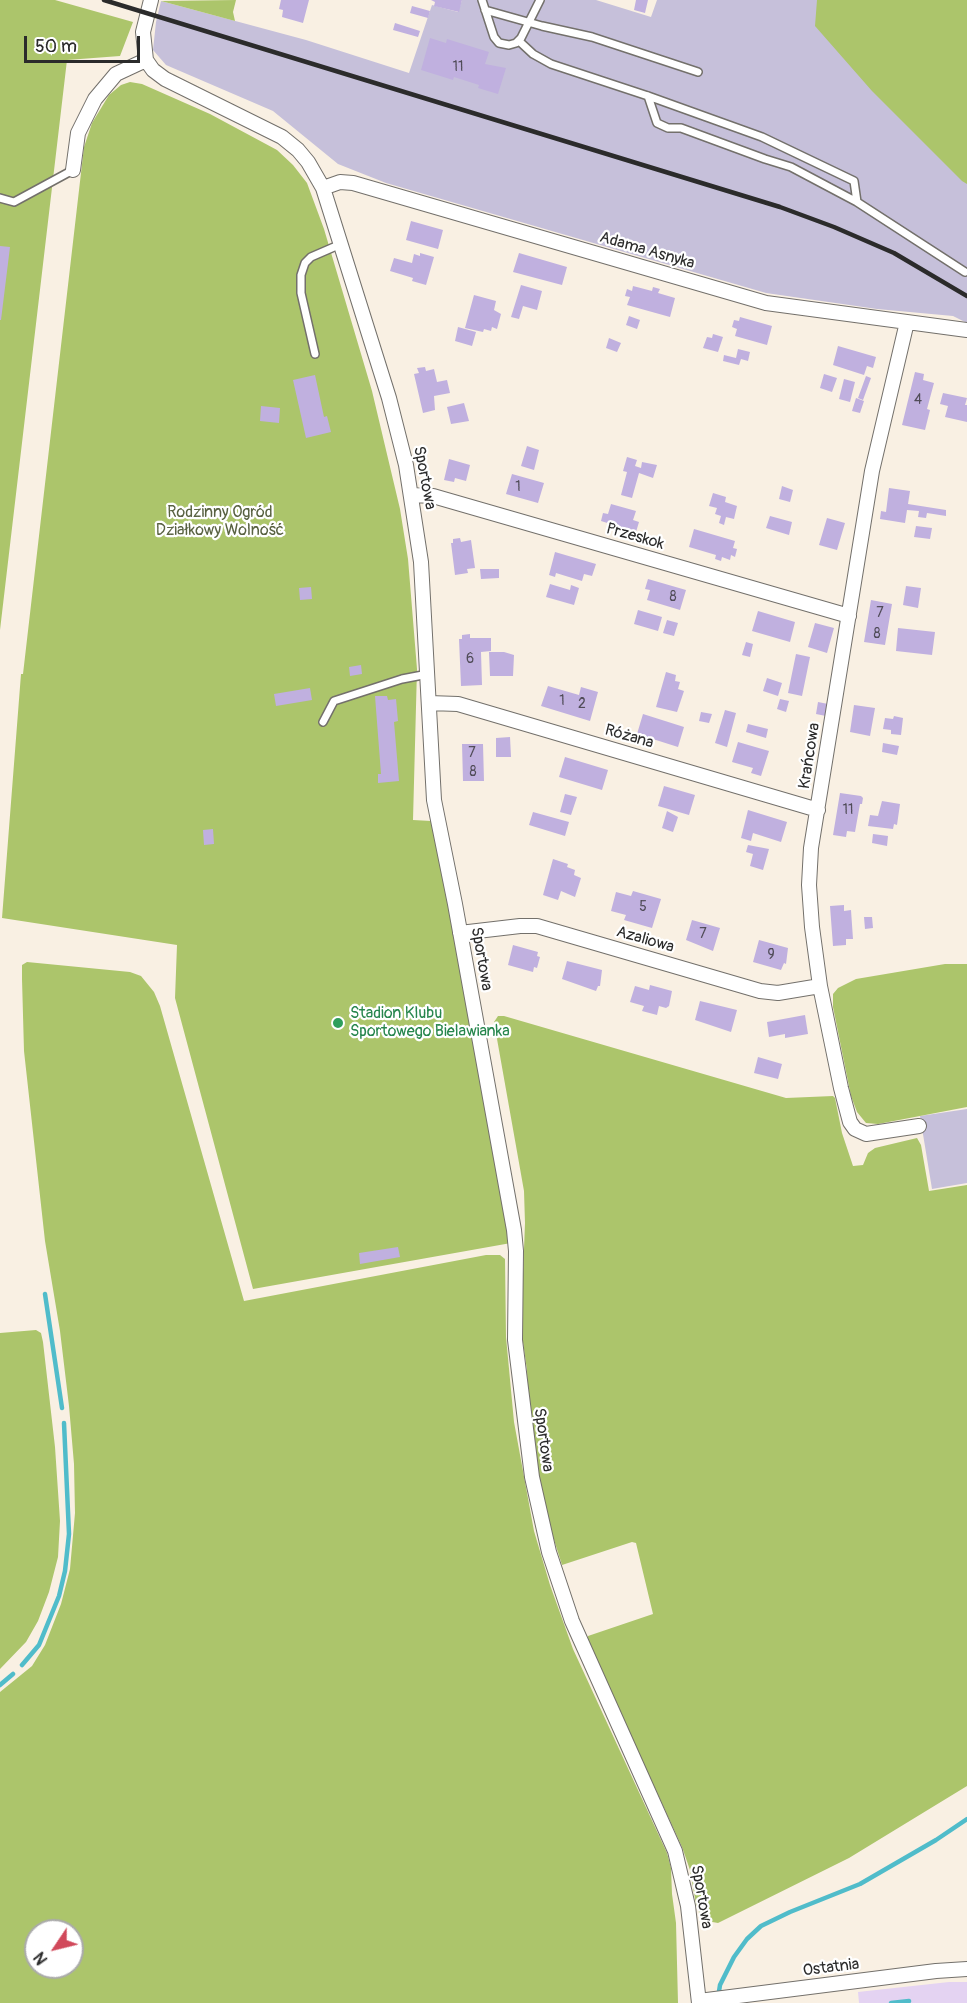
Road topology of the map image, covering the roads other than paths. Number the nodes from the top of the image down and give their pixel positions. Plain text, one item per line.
1 (151, 0) edge
2 (482, 0) edge
3 (540, 0) edge
4 (485, 10) junction
5 (529, 22) junction
6 (519, 41) junction
7 (146, 60) junction
8 (698, 72) dead end
9 (648, 96) junction
10 (73, 170) joint
11 (323, 188) junction
12 (0, 198) edge
13 (857, 202) junction
14 (341, 244) junction
15 (965, 272) dead end
16 (908, 322) junction
17 (967, 330) edge
18 (315, 354) dead end
19 (411, 495) junction
20 (849, 616) junction
21 (428, 674) junction
22 (429, 703) junction
23 (323, 722) dead end
24 (818, 810) junction
25 (460, 933) junction
26 (820, 986) junction
27 (920, 1126) dead end
28 (967, 1969) edge
29 (702, 2001) edge

1 - 7 street
2 - 4 lane
3 - 5 lane
4 - 5 lane
4 - 6 lane
5 - 6 lane
5 - 8 lane
6 - 9 lane
7 - 10 street
7 - 11 street, Sportowa
9 - 13 lane
9 - 13 lane
10 - 12 lane
11 - 14 street, Sportowa
11 - 16 street, Adama Asnyka
13 - 15 lane
14 - 18 lane
14 - 19 street, Sportowa
16 - 17 street, Adama Asnyka
16 - 20 street, Krańcowa
19 - 20 street, Przeskok
19 - 21 street, Sportowa
20 - 24 street, Krańcowa
21 - 22 street, Sportowa
21 - 23 lane
22 - 24 street, Różana
22 - 25 street, Sportowa
24 - 26 street, Krańcowa
25 - 26 street, Azaliowa
25 - 29 street, Sportowa
26 - 27 street, Krańcowa
28 - 29 street, Ostatnia

